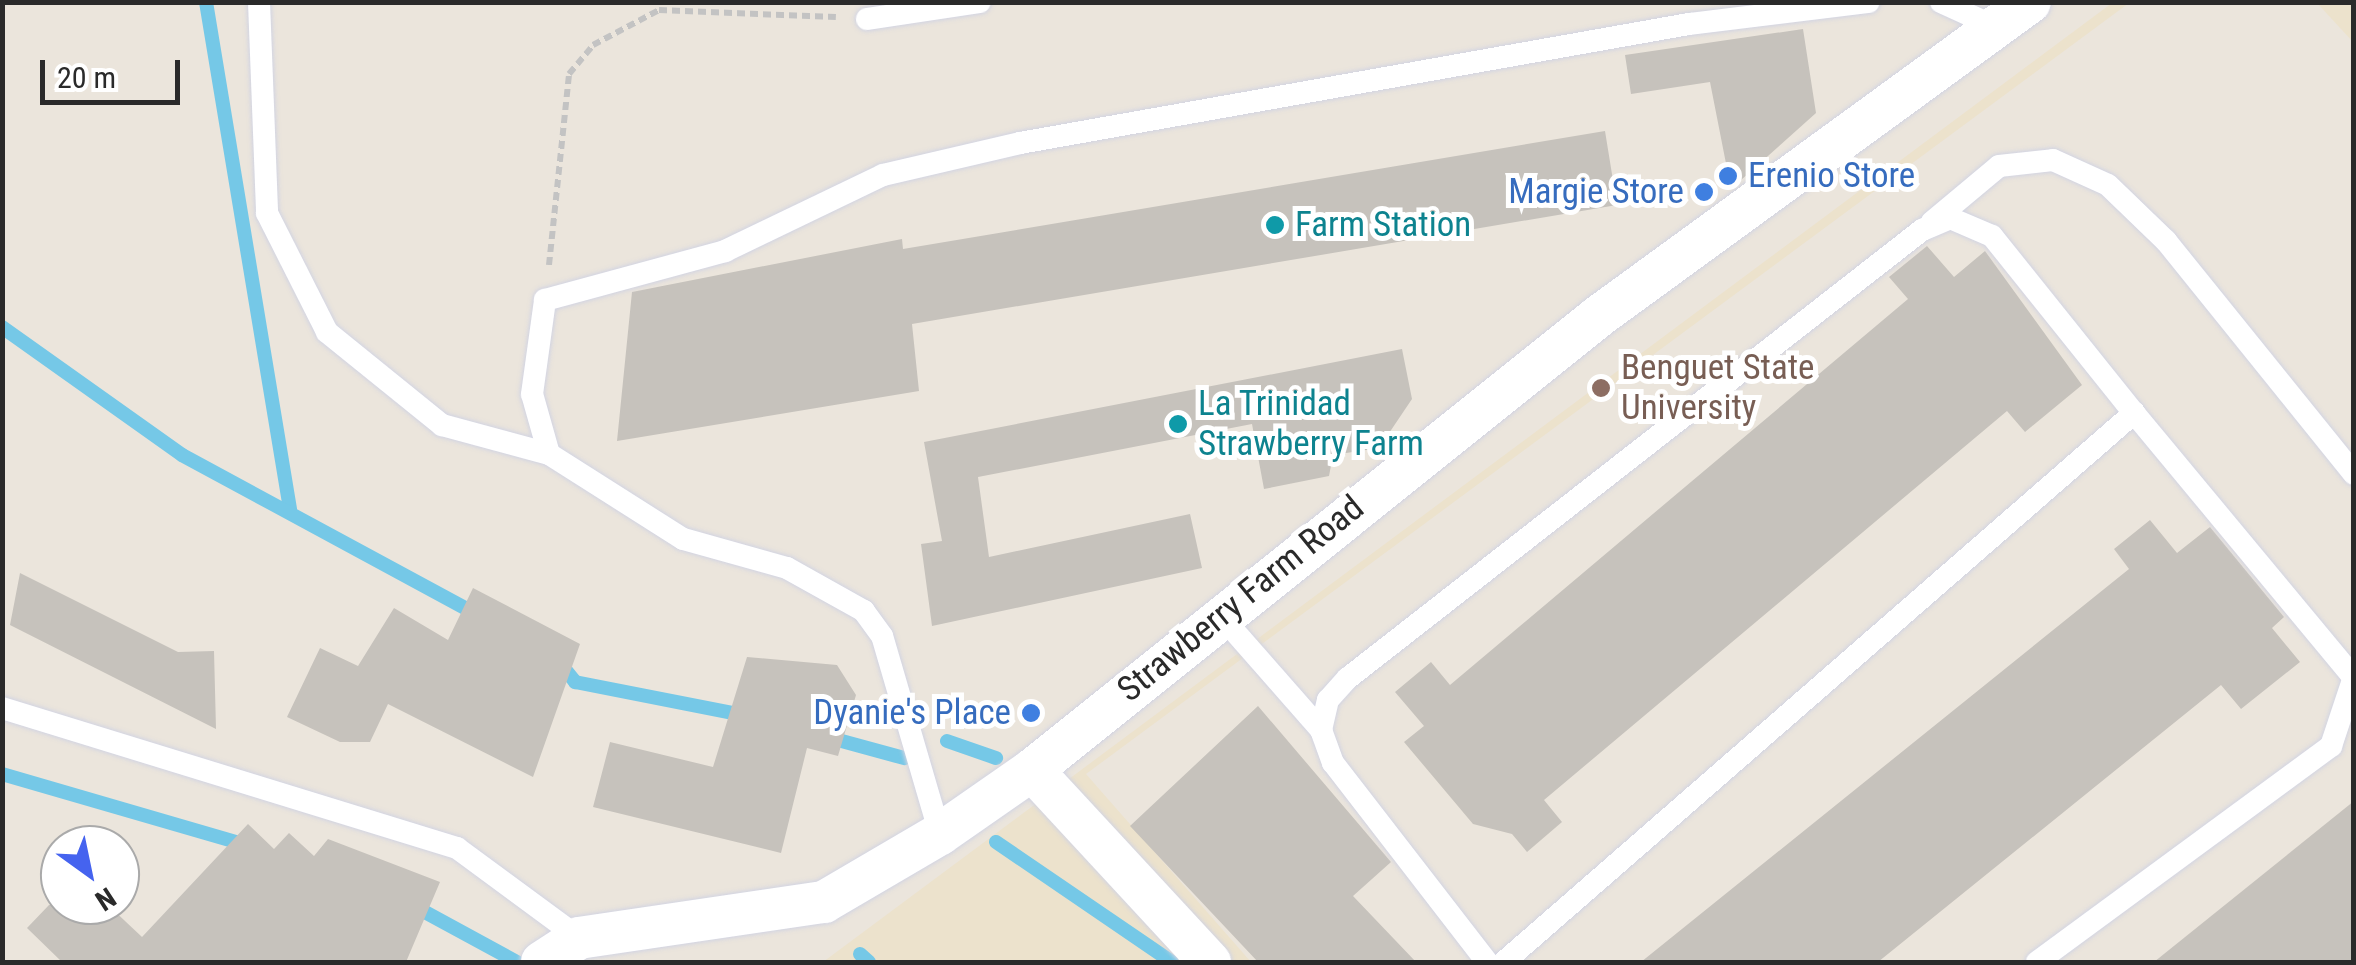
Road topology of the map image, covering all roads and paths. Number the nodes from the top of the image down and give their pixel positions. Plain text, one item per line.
1 (259, 2) edge
2 (980, 2) edge
3 (1869, 2) edge
4 (1941, 2) edge
5 (1775, 6) edge
6 (2014, 15) edge
7 (867, 19) joint
8 (1922, 230) junction
9 (545, 300) junction
10 (2134, 414) junction
11 (550, 454) junction
12 (2354, 474) edge
13 (1221, 616) junction
14 (2353, 678) edge
15 (2, 708) edge
16 (1321, 730) junction
17 (2342, 747) edge
18 (1032, 770) junction
19 (940, 834) junction
20 (579, 938) junction
21 (542, 962) edge
22 (1210, 962) edge
23 (1487, 962) edge
24 (1504, 962) edge
25 (2037, 962) edge

1 - 11 lane
2 - 7 lane
3 - 5 lane
4 - 6 lane
5 - 9 lane
6 - 13 street, Strawberry Farm Road
7 - 9 path
8 - 10 lane
8 - 12 lane
8 - 16 lane
9 - 11 lane
10 - 14 lane
10 - 24 lane
11 - 19 lane
13 - 16 lane
13 - 18 street, Strawberry Farm Road
14 - 17 lane
15 - 20 lane
16 - 23 lane
17 - 25 lane
18 - 19 street, Strawberry Farm Road
18 - 22 street
19 - 20 street, Strawberry Farm Road
20 - 21 street, Strawberry Farm Road

